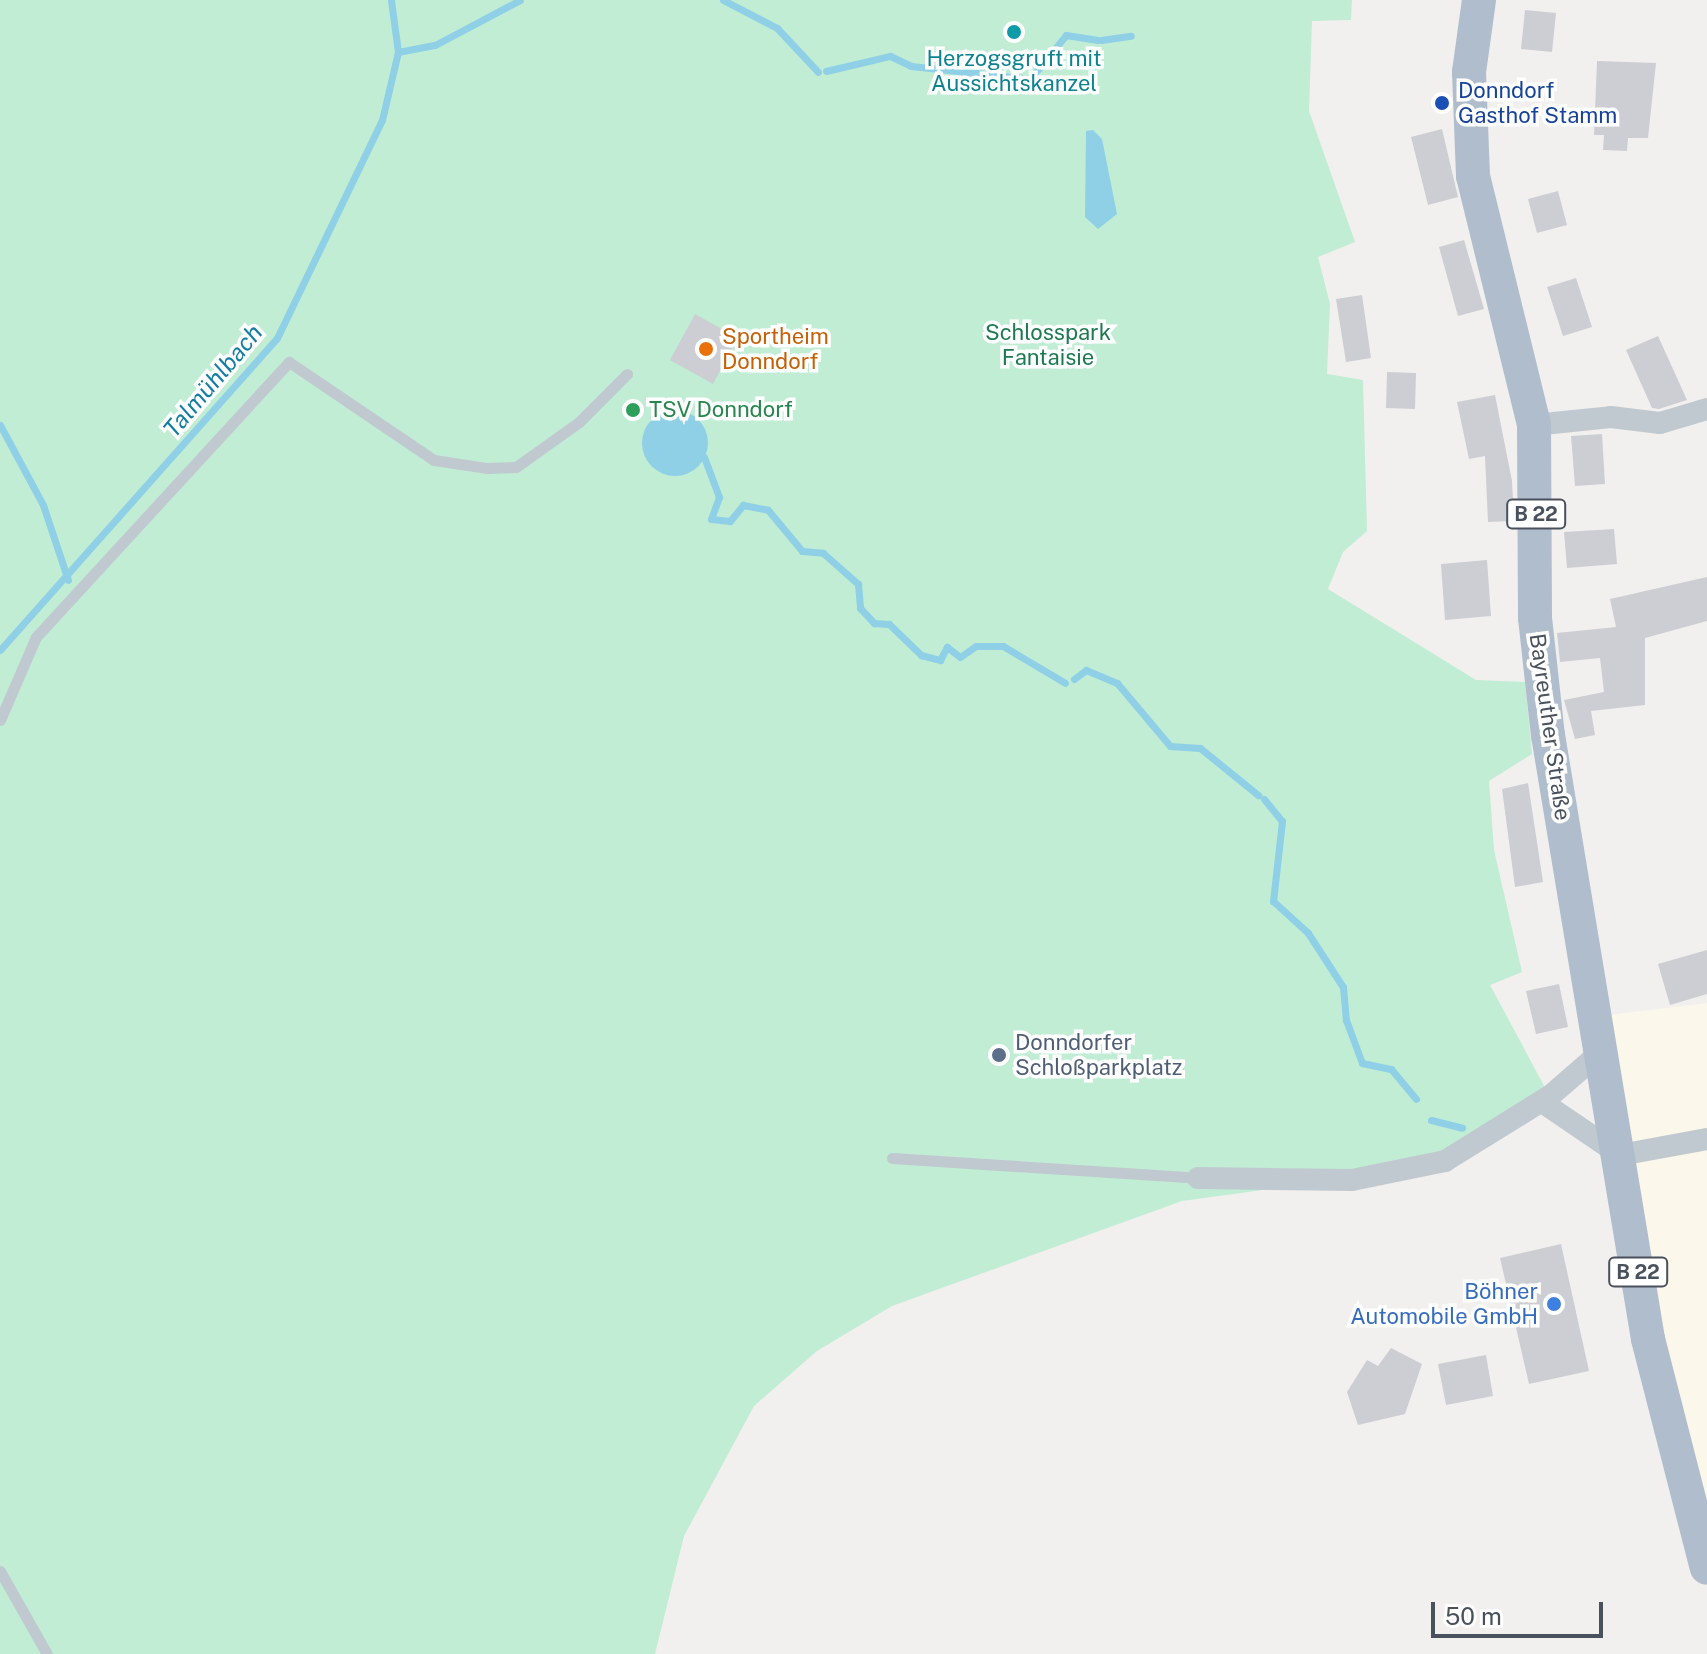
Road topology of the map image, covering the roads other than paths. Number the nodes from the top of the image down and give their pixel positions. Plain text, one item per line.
1 (1479, 0) edge
2 (627, 374) dead end
3 (1703, 419) edge
4 (1534, 425) junction
5 (0, 720) edge
6 (1602, 1051) junction
7 (1542, 1102) junction
8 (1707, 1139) edge
9 (1620, 1155) junction
10 (892, 1158) dead end
11 (1198, 1178) joint
12 (1707, 1568) edge
13 (0, 1571) edge
14 (47, 1654) edge

1 - 4 main road, Bayreuther Straße / B 22
2 - 5 lane
3 - 4 street
4 - 6 main road, Bayreuther Straße / B 22
6 - 7 street
6 - 9 main road, Bayreuther Straße / B 22
7 - 9 street
7 - 11 street
8 - 9 street
9 - 12 main road, Bayreuther Straße / B 22
10 - 11 lane
13 - 14 lane

